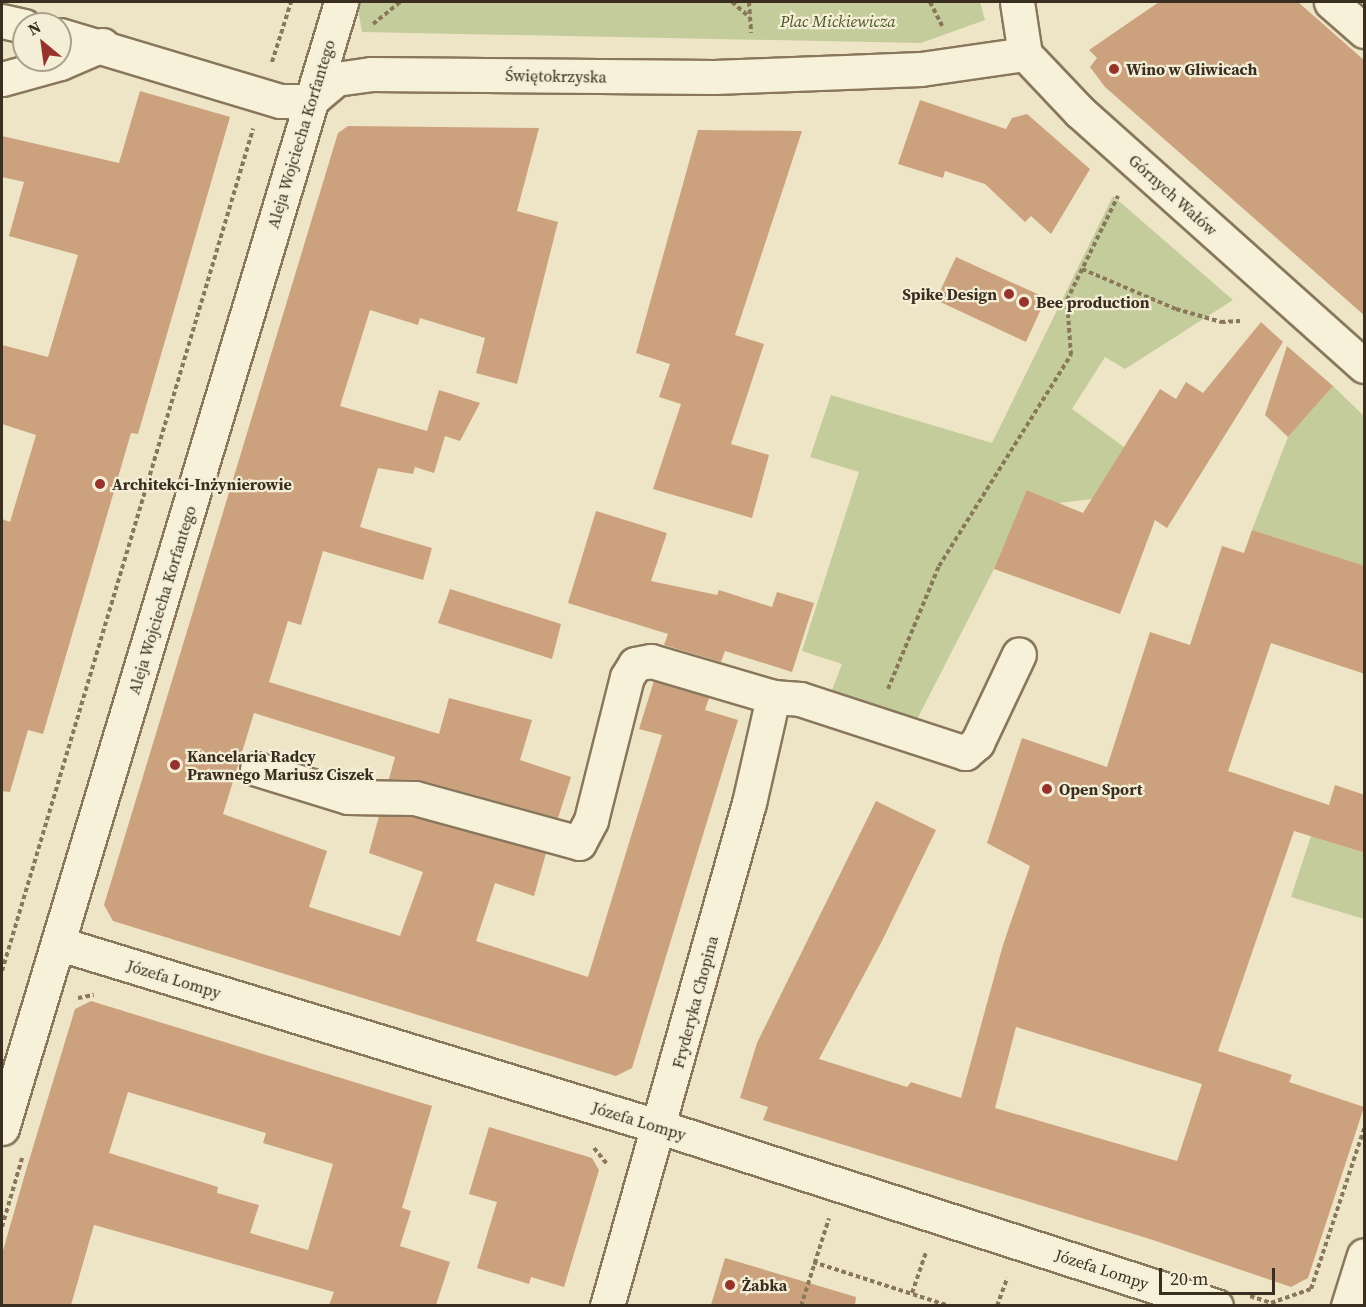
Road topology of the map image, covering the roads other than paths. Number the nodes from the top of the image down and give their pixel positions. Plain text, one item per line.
1 (341, 2) edge
2 (1017, 2) edge
3 (1331, 2) edge
4 (1365, 31) edge
5 (72, 38) edge
6 (102, 45) junction
7 (1025, 54) junction
8 (2, 79) edge
9 (310, 101) junction
10 (1365, 366) edge
11 (1020, 654) dead end
12 (773, 697) junction
13 (257, 769) dead end
14 (60, 944) junction
15 (660, 1127) junction
16 (13, 1139) edge
17 (1365, 1255) edge
18 (1227, 1299) edge
19 (607, 1305) edge
20 (1348, 1305) edge

1 - 9 street, Aleja Wojciecha Korfantego
2 - 7 street
3 - 4 street
5 - 6 street
6 - 8 street
6 - 9 street
7 - 9 street, Świętokrzyska
7 - 10 street, Górnych Wałów
9 - 14 street, Aleja Wojciecha Korfantego
11 - 12 street
12 - 13 street
12 - 15 street, Fryderyka Chopina
14 - 15 street, Józefa Lompy
14 - 16 street, Aleja Wojciecha Korfantego
15 - 18 street, Józefa Lompy
15 - 19 street, Fryderyka Chopina
17 - 20 street

